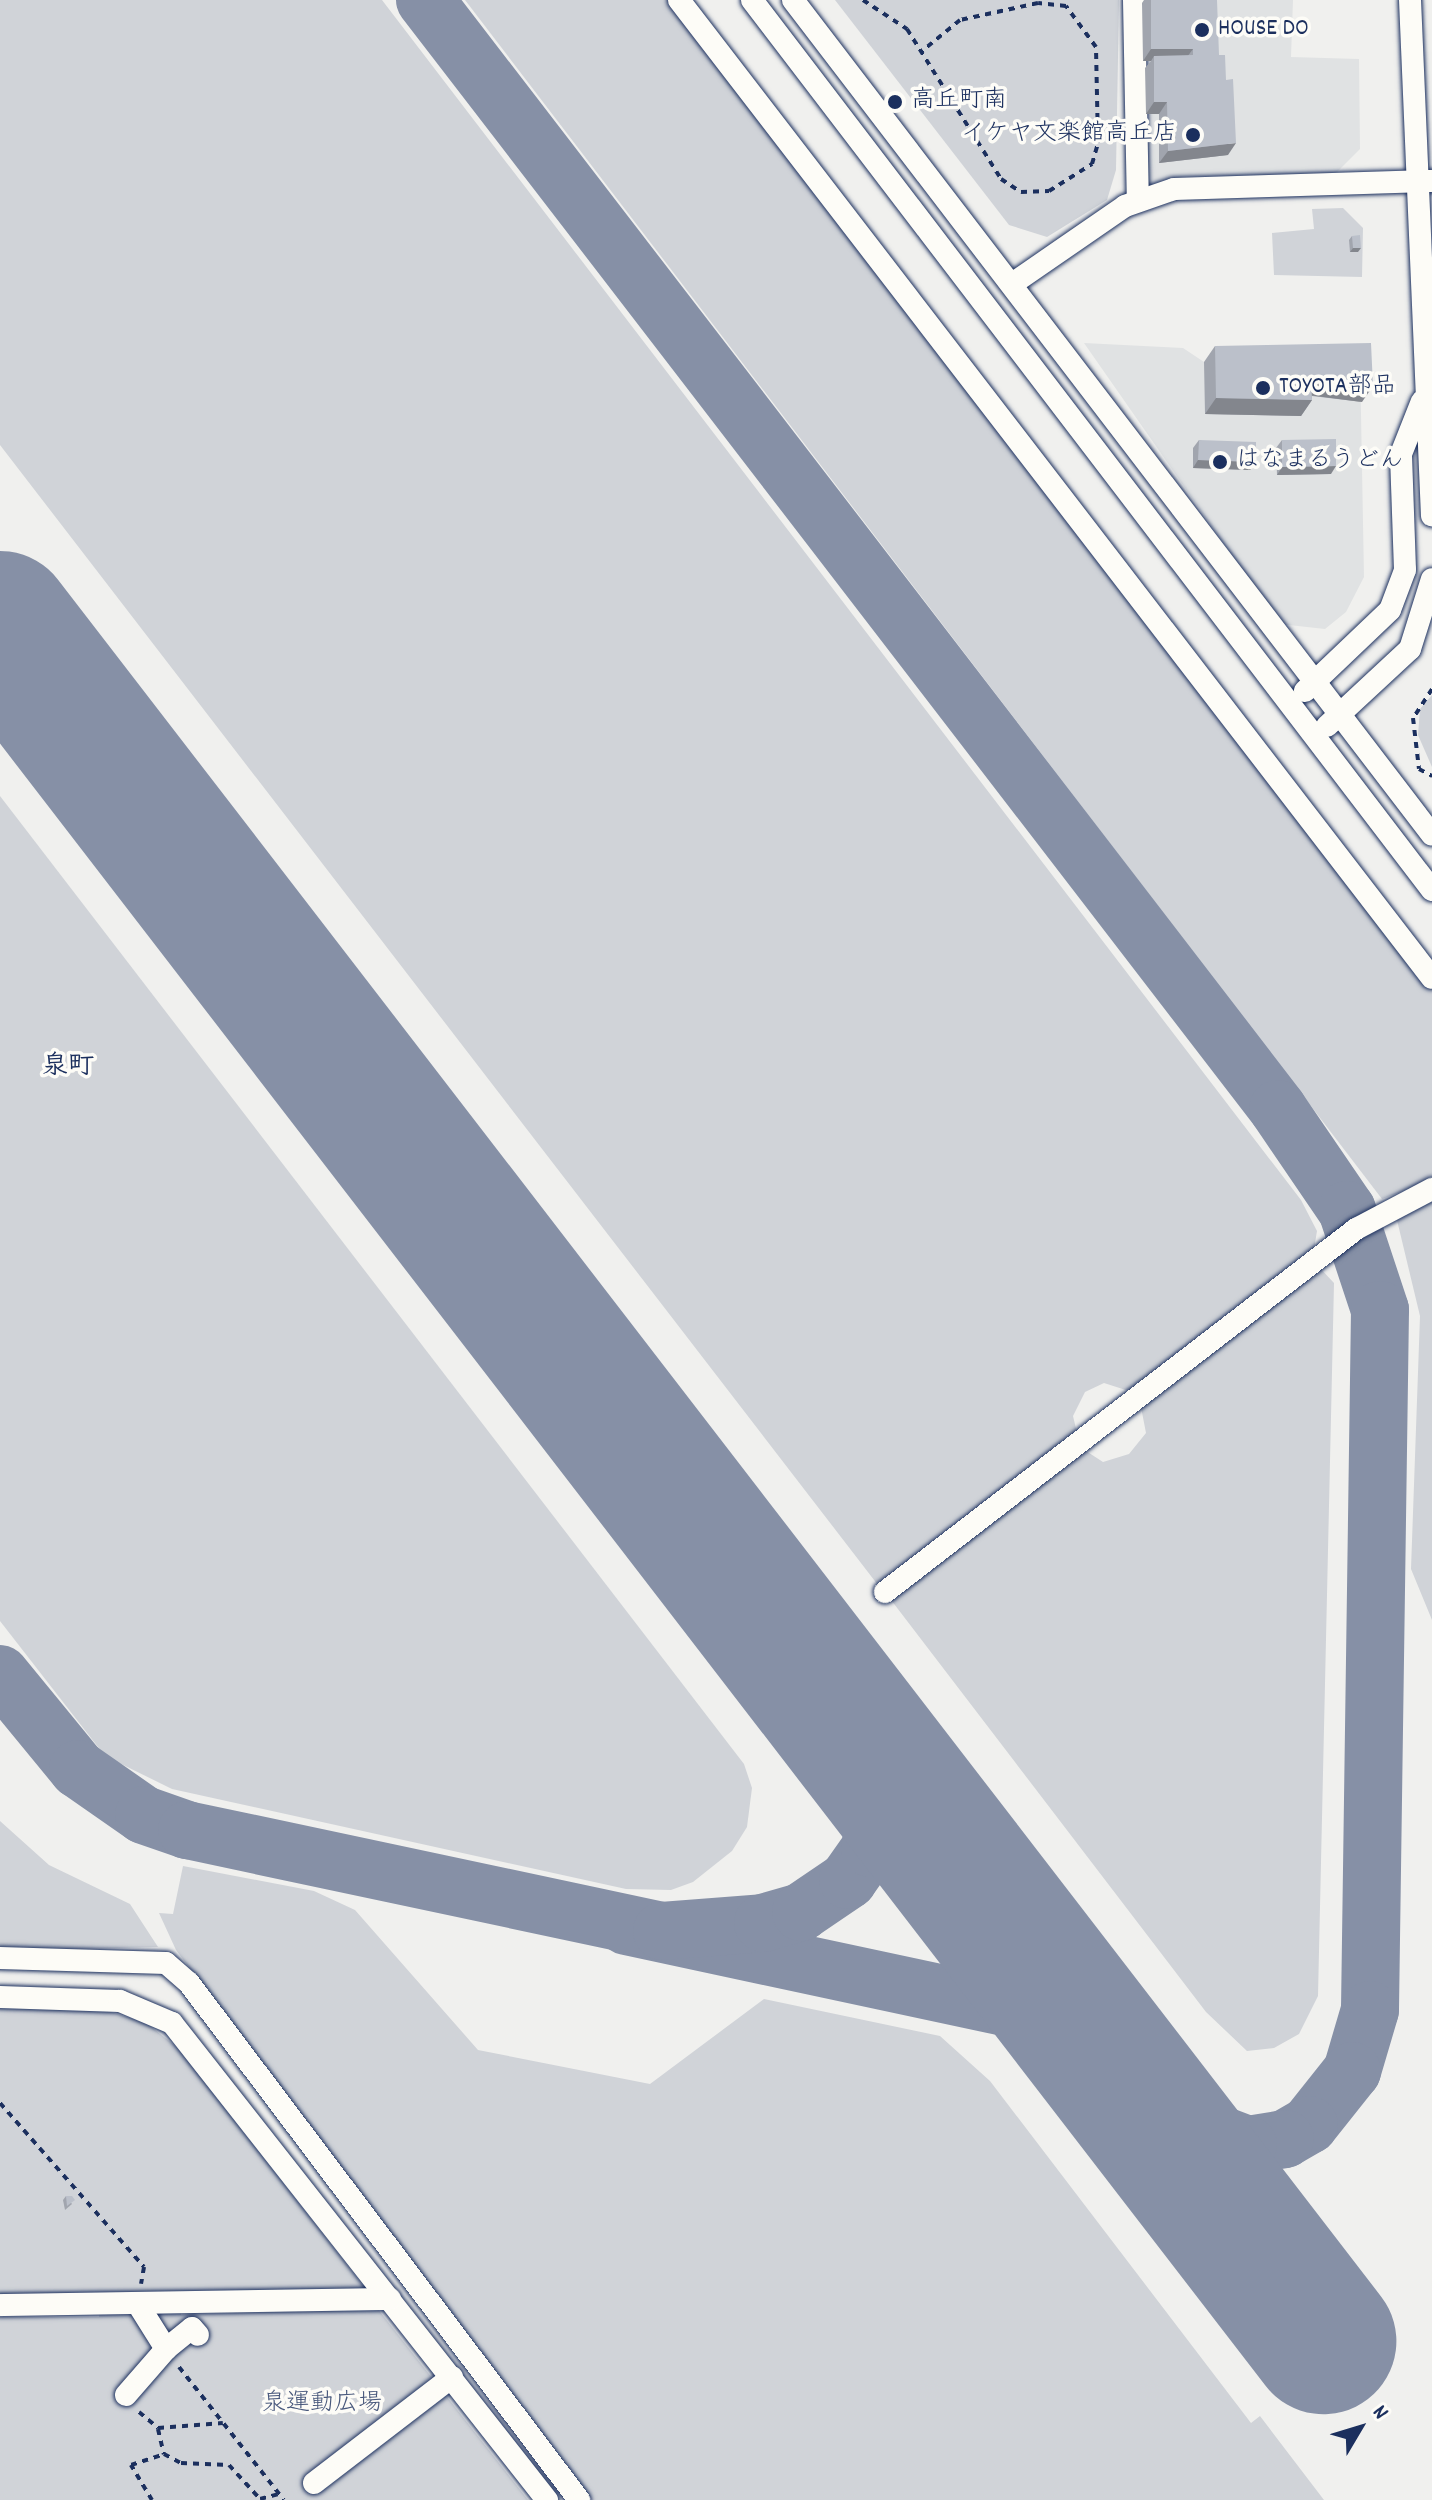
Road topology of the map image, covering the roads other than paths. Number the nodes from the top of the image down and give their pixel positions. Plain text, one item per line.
1 (679, 0) edge
2 (752, 0) edge
3 (793, 0) edge
4 (1134, 0) edge
5 (1410, 0) edge
6 (1423, 182) edge
7 (1138, 201) junction
8 (1012, 284) junction
9 (1422, 400) junction
10 (1432, 516) edge
11 (1431, 591) edge
12 (1314, 684) junction
13 (1290, 704) junction
14 (1338, 716) junction
15 (1314, 736) junction
16 (1432, 835) edge
17 (1432, 890) edge
18 (1432, 978) edge
19 (1432, 1189) edge
20 (885, 1592) dead end
21 (0, 1958) edge
22 (0, 1997) edge
23 (390, 2299) junction
24 (0, 2305) edge
25 (139, 2306) junction
26 (197, 2334) road end
27 (166, 2349) junction
28 (452, 2377) junction
29 (128, 2393) road end
30 (314, 2483) dead end
31 (547, 2500) edge
32 (579, 2500) edge

1 - 18 street
2 - 13 street
3 - 8 street
4 - 7 street
5 - 6 street
6 - 7 street
6 - 9 street
7 - 8 street
8 - 12 street
9 - 10 street
9 - 12 street
11 - 14 street
12 - 13 street
12 - 14 street
13 - 15 street
14 - 15 street
14 - 16 street
15 - 17 street
19 - 20 street
21 - 32 street
22 - 23 street
23 - 25 street
23 - 28 street
24 - 25 street
25 - 27 street
26 - 27 street
27 - 29 street
28 - 30 street
28 - 31 street

